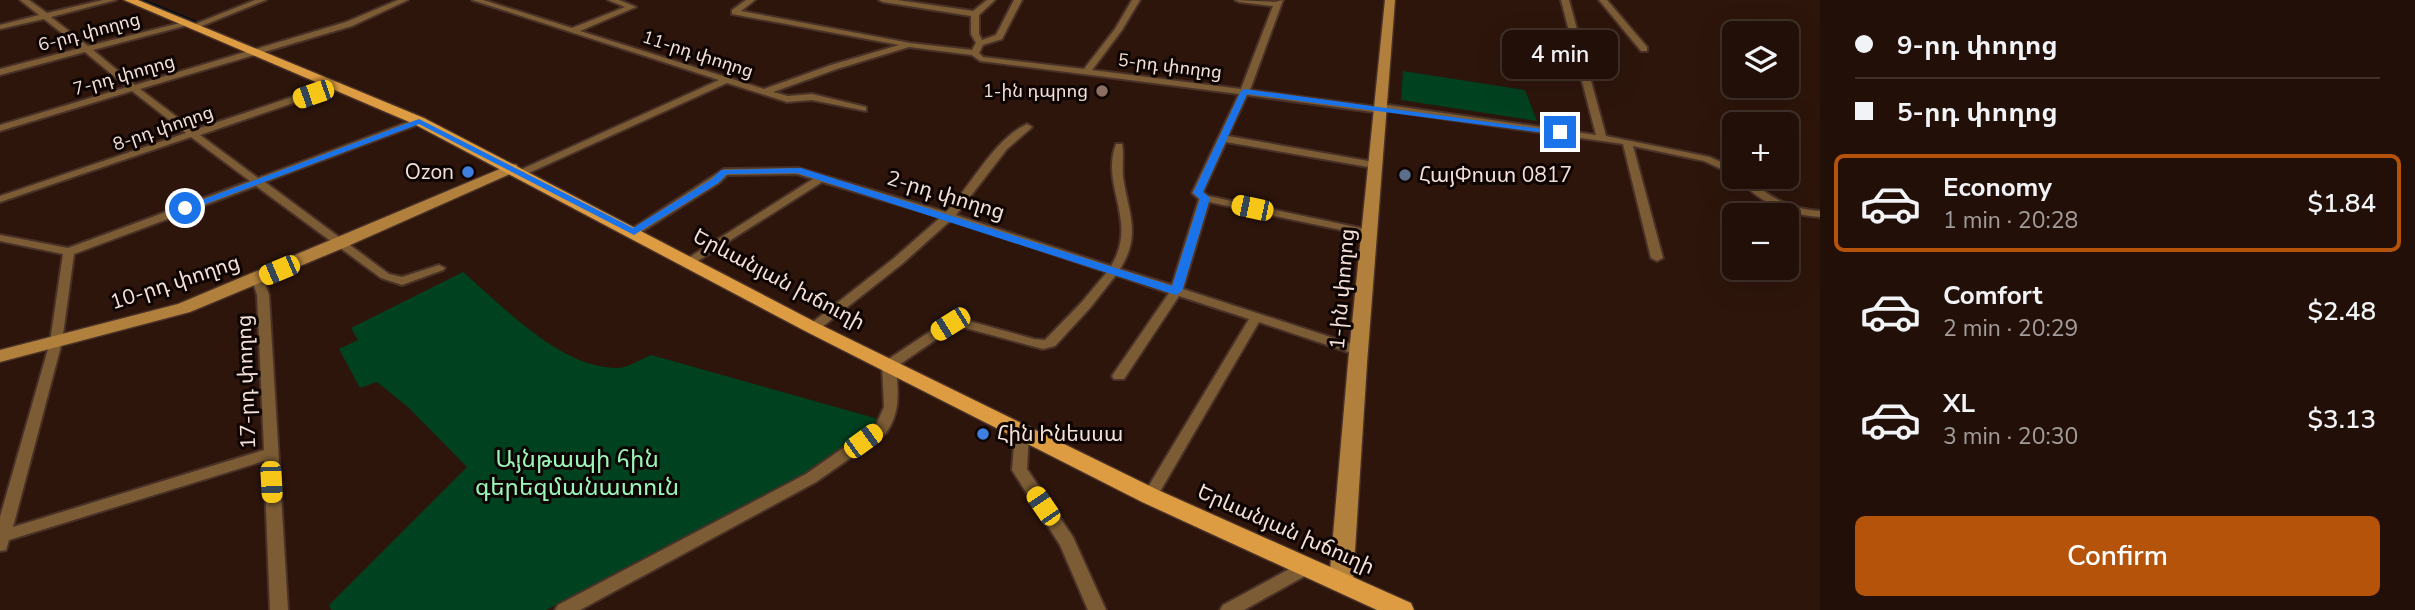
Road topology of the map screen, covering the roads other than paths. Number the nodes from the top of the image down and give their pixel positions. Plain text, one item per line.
1 (24, 0) edge
2 (112, 0) edge
3 (129, 0) edge
4 (262, 0) edge
5 (401, 0) edge
6 (476, 0) edge
7 (612, 0) edge
8 (751, 0) edge
9 (883, 0) edge
10 (991, 0) edge
11 (1018, 0) edge
12 (1136, 0) edge
13 (1239, 0) edge
14 (1390, 0) edge
15 (1565, 0) edge
16 (1603, 0) edge
17 (631, 2) edge
18 (1278, 2) edge
19 (975, 14) junction
20 (46, 16) junction
21 (190, 24) junction
22 (0, 27) edge
23 (572, 31) junction
24 (980, 43) junction
25 (910, 46) junction
26 (89, 49) junction
27 (1644, 49) dead end
28 (257, 53) junction
29 (975, 53) junction
30 (0, 72) edge
31 (1086, 72) junction
32 (726, 80) junction
33 (337, 85) junction
34 (134, 89) junction
35 (1245, 91) junction
36 (763, 92) junction
37 (1380, 108) junction
38 (863, 109) dead end
39 (419, 121) junction
40 (1027, 127) dead end
41 (0, 128) edge
42 (194, 134) junction
43 (1601, 137) junction
44 (1222, 138) junction
45 (1628, 142) junction
46 (1119, 146) dead end
47 (1374, 165) junction
48 (1722, 166) edge
49 (517, 171) junction
50 (821, 178) junction
51 (255, 182) junction
52 (1756, 189) edge
53 (1205, 198) junction
54 (0, 199) edge
55 (1820, 214) edge
56 (948, 216) junction
57 (634, 232) junction
58 (1370, 233) junction
59 (0, 238) edge
60 (342, 243) junction
61 (69, 252) junction
62 (1657, 258) dead end
63 (688, 262) junction
64 (439, 268) dead end
65 (1114, 270) junction
66 (258, 279) junction
67 (1176, 291) junction
68 (1256, 317) junction
69 (813, 328) junction
70 (56, 342) junction
71 (1359, 351) junction
72 (0, 356) edge
73 (889, 365) junction
74 (1119, 376) dead end
75 (1022, 432) junction
76 (269, 454) junction
77 (1150, 496) junction
78 (1, 539) edge
79 (1306, 567) junction
80 (1341, 582) junction
81 (279, 610) edge
82 (564, 610) edge
83 (1097, 610) edge
84 (1229, 610) edge
85 (1402, 610) edge

1 - 20 street
2 - 20 street
3 - 21 main road, Երևանյան խճուղի
4 - 21 street, 6-րդ փողոց
5 - 28 street
6 - 23 street, 11-րդ փողոց
7 - 17 street
8 - 25 street
9 - 19 street
10 - 19 street
11 - 24 street
12 - 31 street, 5-րդ փողոց
13 - 18 street
14 - 37 main road, 1-ին փողոց
15 - 43 street
16 - 27 street
17 - 23 street
18 - 35 street
19 - 24 street
20 - 22 street
20 - 26 street
21 - 26 street, 6-րդ փողոց
21 - 28 main road, Երևանյան խճուղի
23 - 32 street, 11-րդ փողոց
24 - 29 street
25 - 29 street
25 - 36 street, 11-րդ փողոց
26 - 30 street, 6-րդ փողոց
26 - 34 street
28 - 33 main road, Երևանյան խճուղի
28 - 34 street, 7-րդ փողոց
29 - 31 street
31 - 35 street, 5-րդ փողոց
32 - 36 street, 11-րդ փողոց
32 - 49 street
33 - 39 main road, Երևանյան խճուղի
33 - 42 street, 8-րդ փողոց
34 - 41 street, 7-րդ փողոց
34 - 42 street
35 - 37 street, 5-րդ փողոց
35 - 44 street
36 - 38 street
37 - 43 street, 5-րդ փողոց
37 - 47 main road, 1-ին փողոց
39 - 49 main road, Երևանյան խճուղի
39 - 51 street
40 - 56 street
42 - 51 street
42 - 54 street, 8-րդ փողոց
43 - 45 street
44 - 47 street
44 - 53 street
45 - 48 street
45 - 62 street
46 - 65 street
47 - 58 main road, 1-ին փողոց
49 - 57 main road, Երևանյան խճուղի
49 - 60 main road, 10-րդ փողոց
50 - 56 street, 2-րդ փողոց
50 - 57 street, 2-րդ փողոց
50 - 63 street
51 - 60 street
51 - 61 street
52 - 55 street
53 - 58 street
53 - 67 street
56 - 65 street, 2-րդ փողոց
56 - 69 street
57 - 63 main road, Երևանյան խճուղի
58 - 71 main road, 1-ին փողոց
59 - 61 street
60 - 64 street
60 - 66 main road, 10-րդ փողոց
61 - 70 street
63 - 69 main road, Երևանյան խճուղի
65 - 67 street, 2-րդ փողոց
65 - 73 street
66 - 70 main road, 10-րդ փողոց
66 - 76 street, 17-րդ փողոց
67 - 68 street, 2-րդ փողոց
67 - 74 street
68 - 71 street, 2-րդ փողոց
68 - 77 street
69 - 73 main road, Երևանյան խճուղի
70 - 72 main road, 10-րդ փողոց
70 - 78 street
71 - 80 main road, 1-ին փողոց
73 - 75 main road, Երևանյան խճուղի
73 - 82 street
75 - 77 main road, Երևանյան խճուղի
75 - 83 street
76 - 78 street
76 - 81 street, 17-րդ փողոց
77 - 79 main road, Երևանյան խճուղի
79 - 80 main road, Երևանյան խճուղի
79 - 84 street
80 - 85 main road, Երևանյան խճուղի

